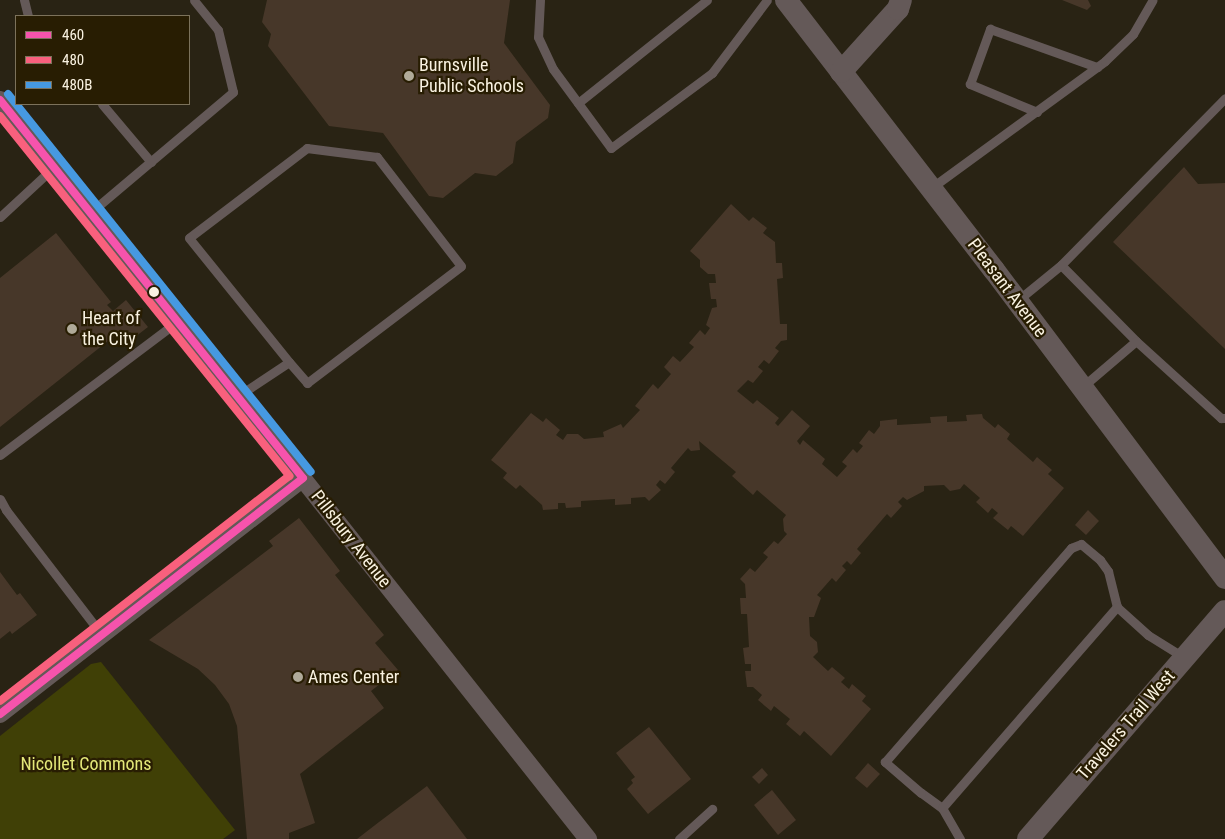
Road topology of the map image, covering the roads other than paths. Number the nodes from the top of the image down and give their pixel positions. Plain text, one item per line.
1 (24, 0) edge
2 (194, 0) edge
3 (540, 0) edge
4 (707, 0) edge
5 (767, 0) edge
6 (786, 0) edge
7 (901, 0) edge
8 (1153, 0) edge
9 (28, 15) edge
10 (1097, 67) junction
11 (841, 72) junction
12 (1225, 98) edge
13 (0, 100) edge
14 (578, 103) junction
15 (103, 105) edge
16 (1037, 112) junction
17 (151, 162) junction
18 (55, 166) junction
19 (930, 188) junction
20 (91, 212) junction
21 (0, 217) edge
22 (1061, 265) junction
23 (1017, 301) junction
24 (178, 321) junction
25 (1136, 341) junction
26 (289, 362) junction
27 (1081, 388) junction
28 (238, 396) junction
29 (1225, 418) edge
30 (0, 454) edge
31 (303, 478) junction
32 (0, 499) edge
33 (1225, 578) edge
34 (1117, 607) junction
35 (1225, 611) edge
36 (102, 634) junction
37 (1185, 658) junction
38 (0, 714) edge
39 (942, 808) junction
40 (712, 809) dead end
41 (588, 839) edge
42 (679, 839) edge
43 (960, 839) edge
44 (1028, 839) edge

1 - 9 lane
2 - 17 lane
3 - 14 lane
4 - 14 lane
5 - 14 lane
6 - 11 street, Pleasant Avenue
7 - 11 street
8 - 10 lane
10 - 16 lane
10 - 16 lane
11 - 19 street, Pleasant Avenue
12 - 22 lane
13 - 18 street, Pillsbury Avenue
15 - 17 lane
16 - 19 lane
17 - 20 lane
18 - 20 street, Pillsbury Avenue
18 - 21 lane
19 - 23 street, Pleasant Avenue
20 - 24 street, Pillsbury Avenue
22 - 23 lane
22 - 25 lane
23 - 27 street, Pleasant Avenue
24 - 28 street, Pillsbury Avenue
24 - 30 lane
25 - 27 lane
25 - 29 lane
26 - 26 lane
26 - 28 lane
27 - 33 street, Pleasant Avenue
28 - 31 street, Pillsbury Avenue
31 - 36 street
31 - 41 street, Pillsbury Avenue
32 - 36 lane
34 - 37 lane
34 - 39 lane
34 - 39 lane
35 - 37 street, Travelers Trail West
36 - 38 street
37 - 44 street, Travelers Trail West
39 - 43 lane
40 - 42 lane

